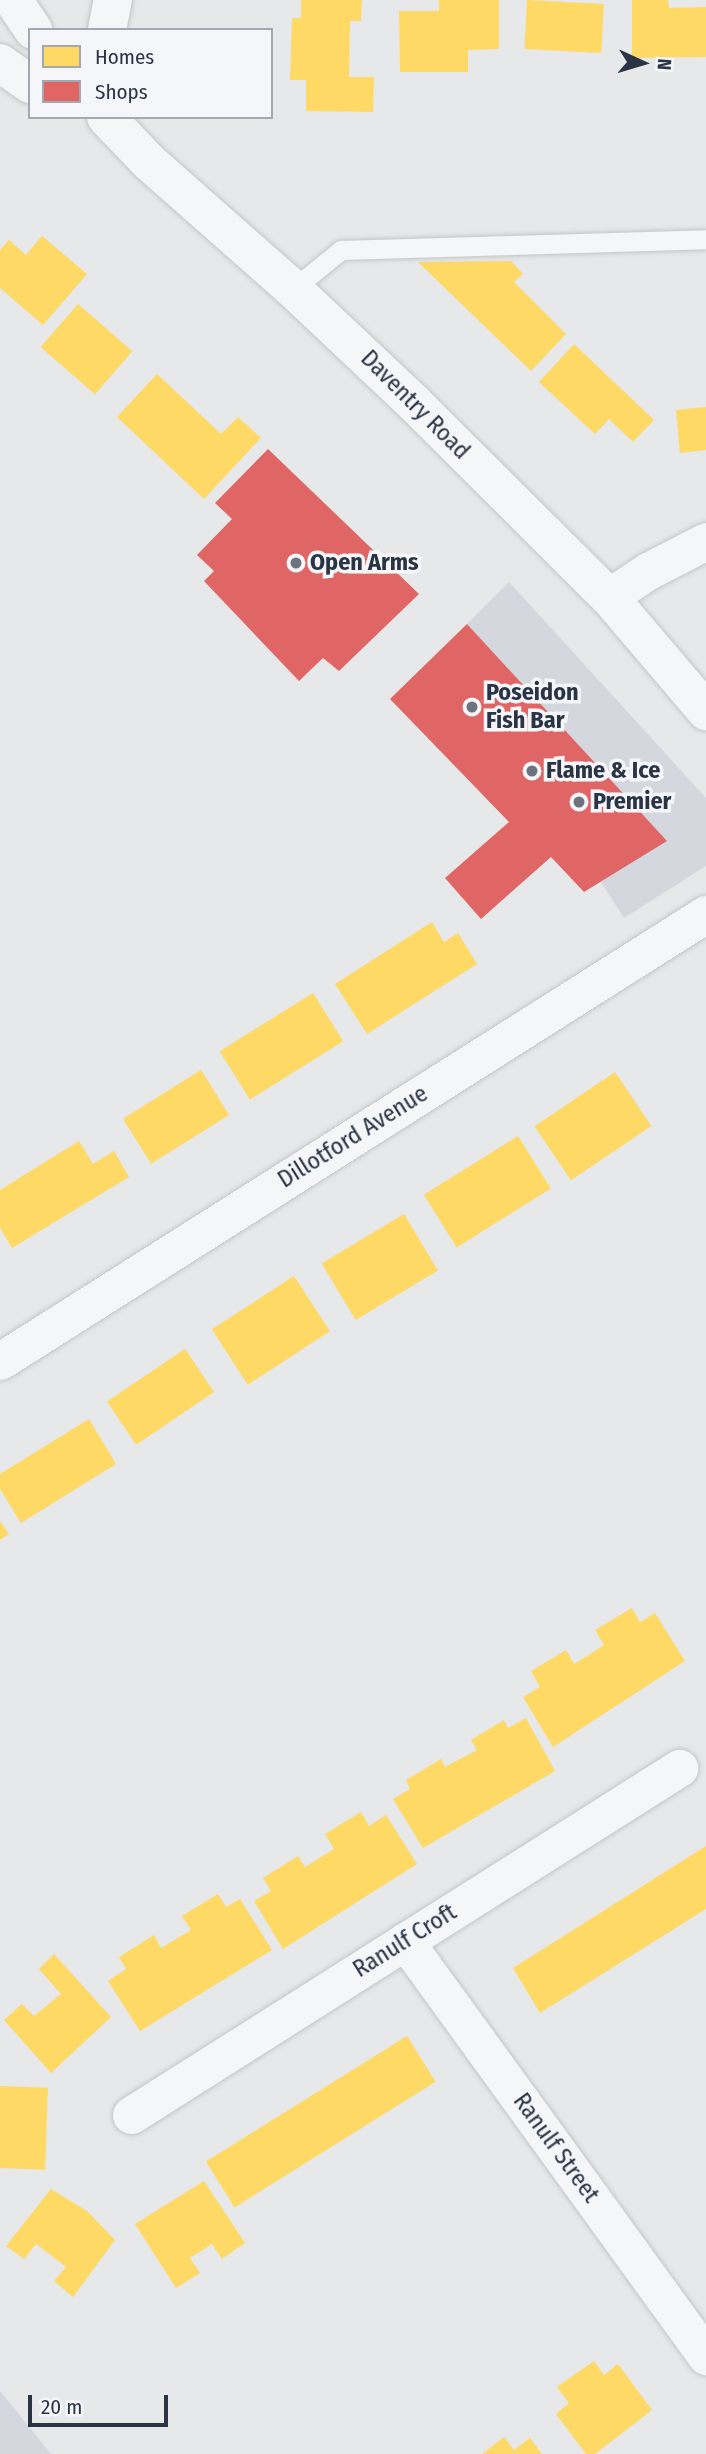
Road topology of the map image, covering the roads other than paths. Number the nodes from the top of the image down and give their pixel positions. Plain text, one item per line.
1 (13, 0) edge
2 (113, 0) edge
3 (32, 28) edge
4 (107, 28) edge
5 (0, 63) edge
6 (28, 84) edge
7 (82, 119) edge
8 (116, 123) edge
9 (149, 162) junction
10 (706, 239) edge
11 (293, 289) junction
12 (706, 541) edge
13 (609, 597) junction
14 (706, 711) edge
15 (706, 914) edge
16 (4, 1349) edge
17 (679, 1768) dead end
18 (405, 1941) junction
19 (131, 2115) dead end
20 (706, 2356) edge

1 - 3 street
2 - 4 street
5 - 6 street
7 - 9 street
8 - 9 street, Daventry Road
9 - 11 street, Daventry Road
10 - 11 lane
11 - 13 street, Daventry Road
12 - 13 street
13 - 14 street, Daventry Road
15 - 16 street, Dillotford Avenue
17 - 18 street, Ranulf Croft
18 - 19 street, Ranulf Croft
18 - 20 street, Ranulf Street

